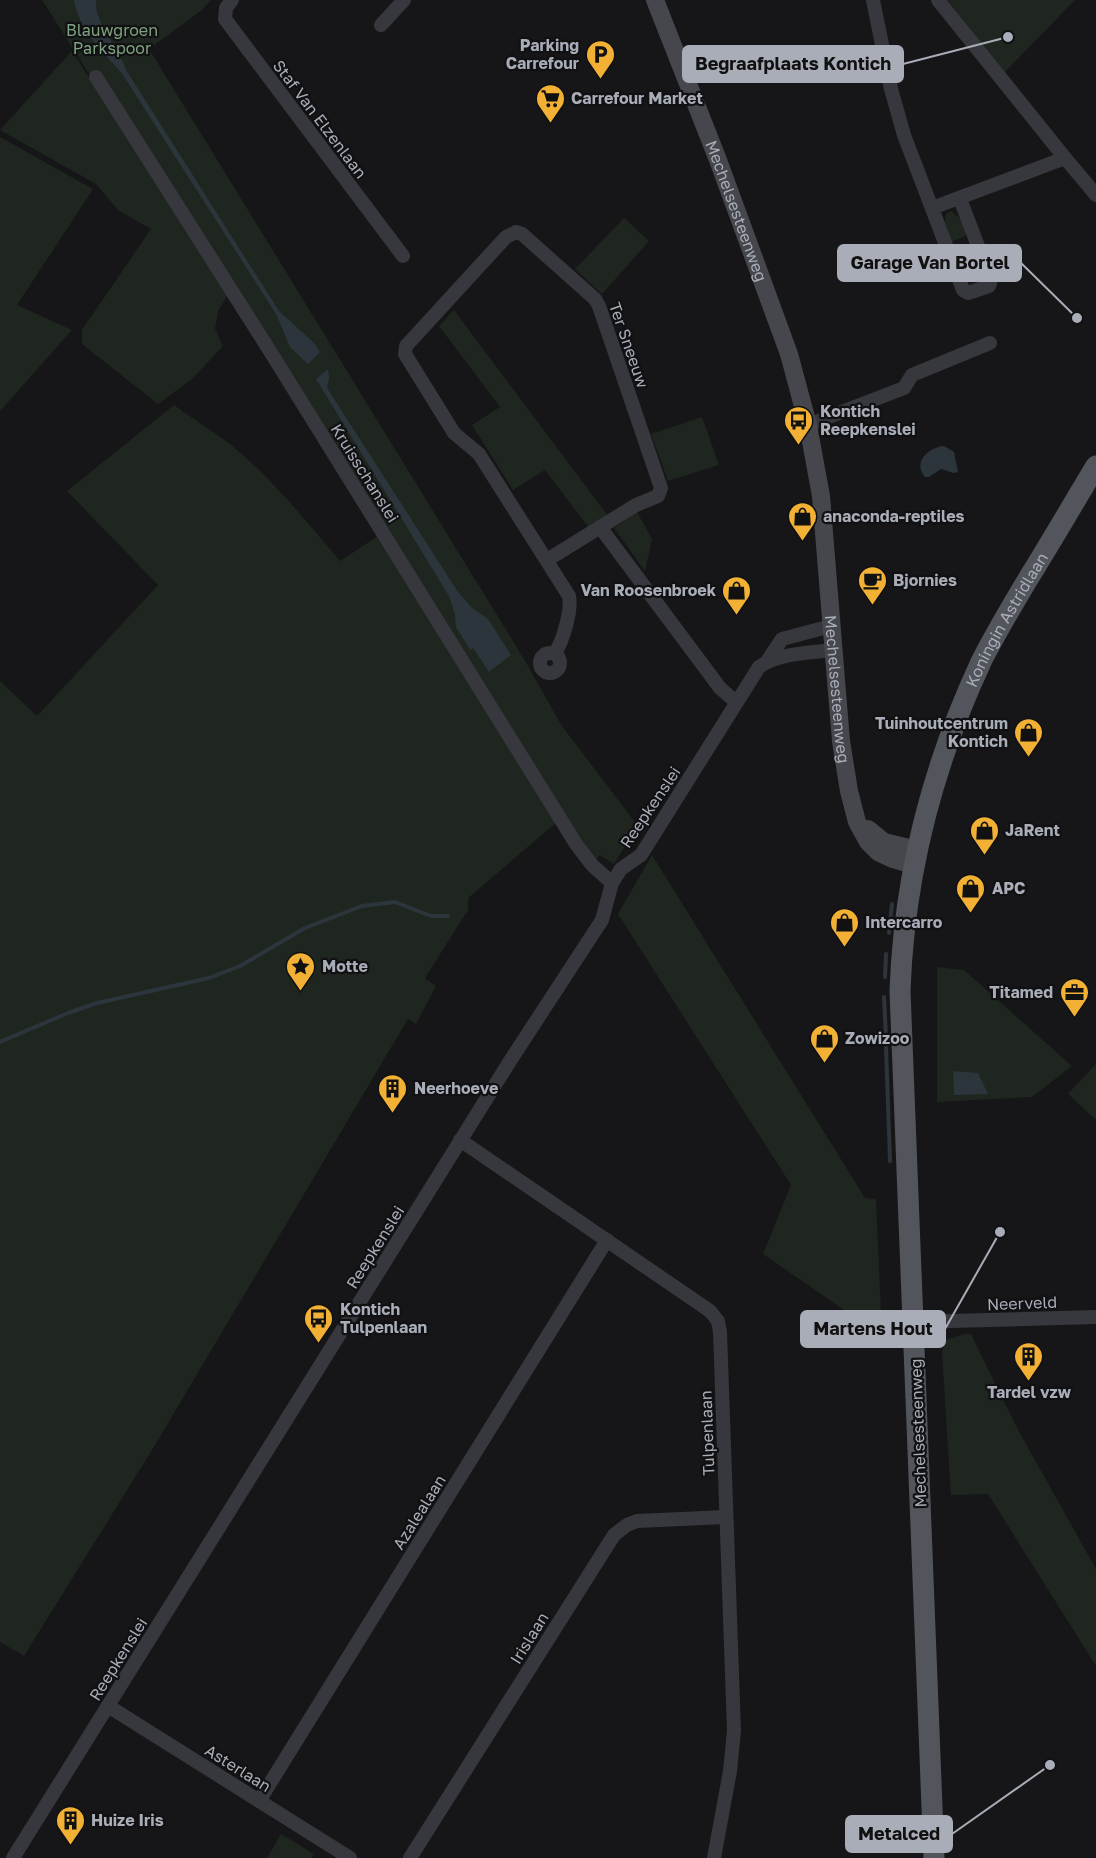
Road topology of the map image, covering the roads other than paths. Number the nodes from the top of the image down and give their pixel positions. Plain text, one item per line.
1 (232, 0) edge
2 (404, 0) edge
3 (655, 0) edge
4 (873, 0) edge
5 (938, 0) edge
6 (381, 25) dead end
7 (96, 76) dead end
8 (1065, 158) junction
9 (1096, 195) edge
10 (960, 199) junction
11 (932, 208) junction
12 (403, 256) dead end
13 (990, 343) dead end
14 (808, 425) junction
15 (1096, 466) edge
16 (600, 527) junction
17 (547, 560) junction
18 (831, 626) junction
19 (833, 650) junction
20 (555, 653) dead end
21 (768, 660) junction
22 (736, 702) junction
23 (916, 858) junction
24 (612, 883) junction
25 (460, 1140) junction
26 (607, 1240) junction
27 (1096, 1317) edge
28 (913, 1322) junction
29 (726, 1517) junction
30 (108, 1706) junction
31 (259, 1801) junction
32 (13, 1858) edge
33 (350, 1858) edge
34 (410, 1858) edge
35 (714, 1858) edge
36 (934, 1858) edge

1 - 12 street, Staf Van Elzenlaan
2 - 6 street
3 - 14 street, Mechelsesteenweg
4 - 11 street
5 - 8 street
7 - 24 street, Kruisschanslei
8 - 9 street
8 - 10 street
10 - 11 street
10 - 11 street
13 - 14 street
14 - 18 street, Mechelsesteenweg
15 - 23 main road, Koningin Astridlaan
16 - 17 street, Ter Sneeuw
16 - 17 street, Ter Sneeuw
16 - 22 street
17 - 20 street
18 - 19 street, Mechelsesteenweg
18 - 21 street, Reepkenslei
19 - 21 street
19 - 23 street, Mechelsesteenweg
21 - 22 street, Reepkenslei
22 - 24 street, Reepkenslei
23 - 28 main road, Mechelsesteenweg
24 - 25 street, Reepkenslei
25 - 26 street, Tulpenlaan
25 - 30 street, Reepkenslei
26 - 29 street, Tulpenlaan
26 - 31 street, Azalealaan
27 - 28 street, Neerveld
28 - 36 main road, Mechelsesteenweg
29 - 34 street, Irislaan
29 - 35 street, Tulpenlaan
30 - 31 street, Asterlaan
30 - 32 street, Reepkenslei
31 - 33 street, Asterlaan

